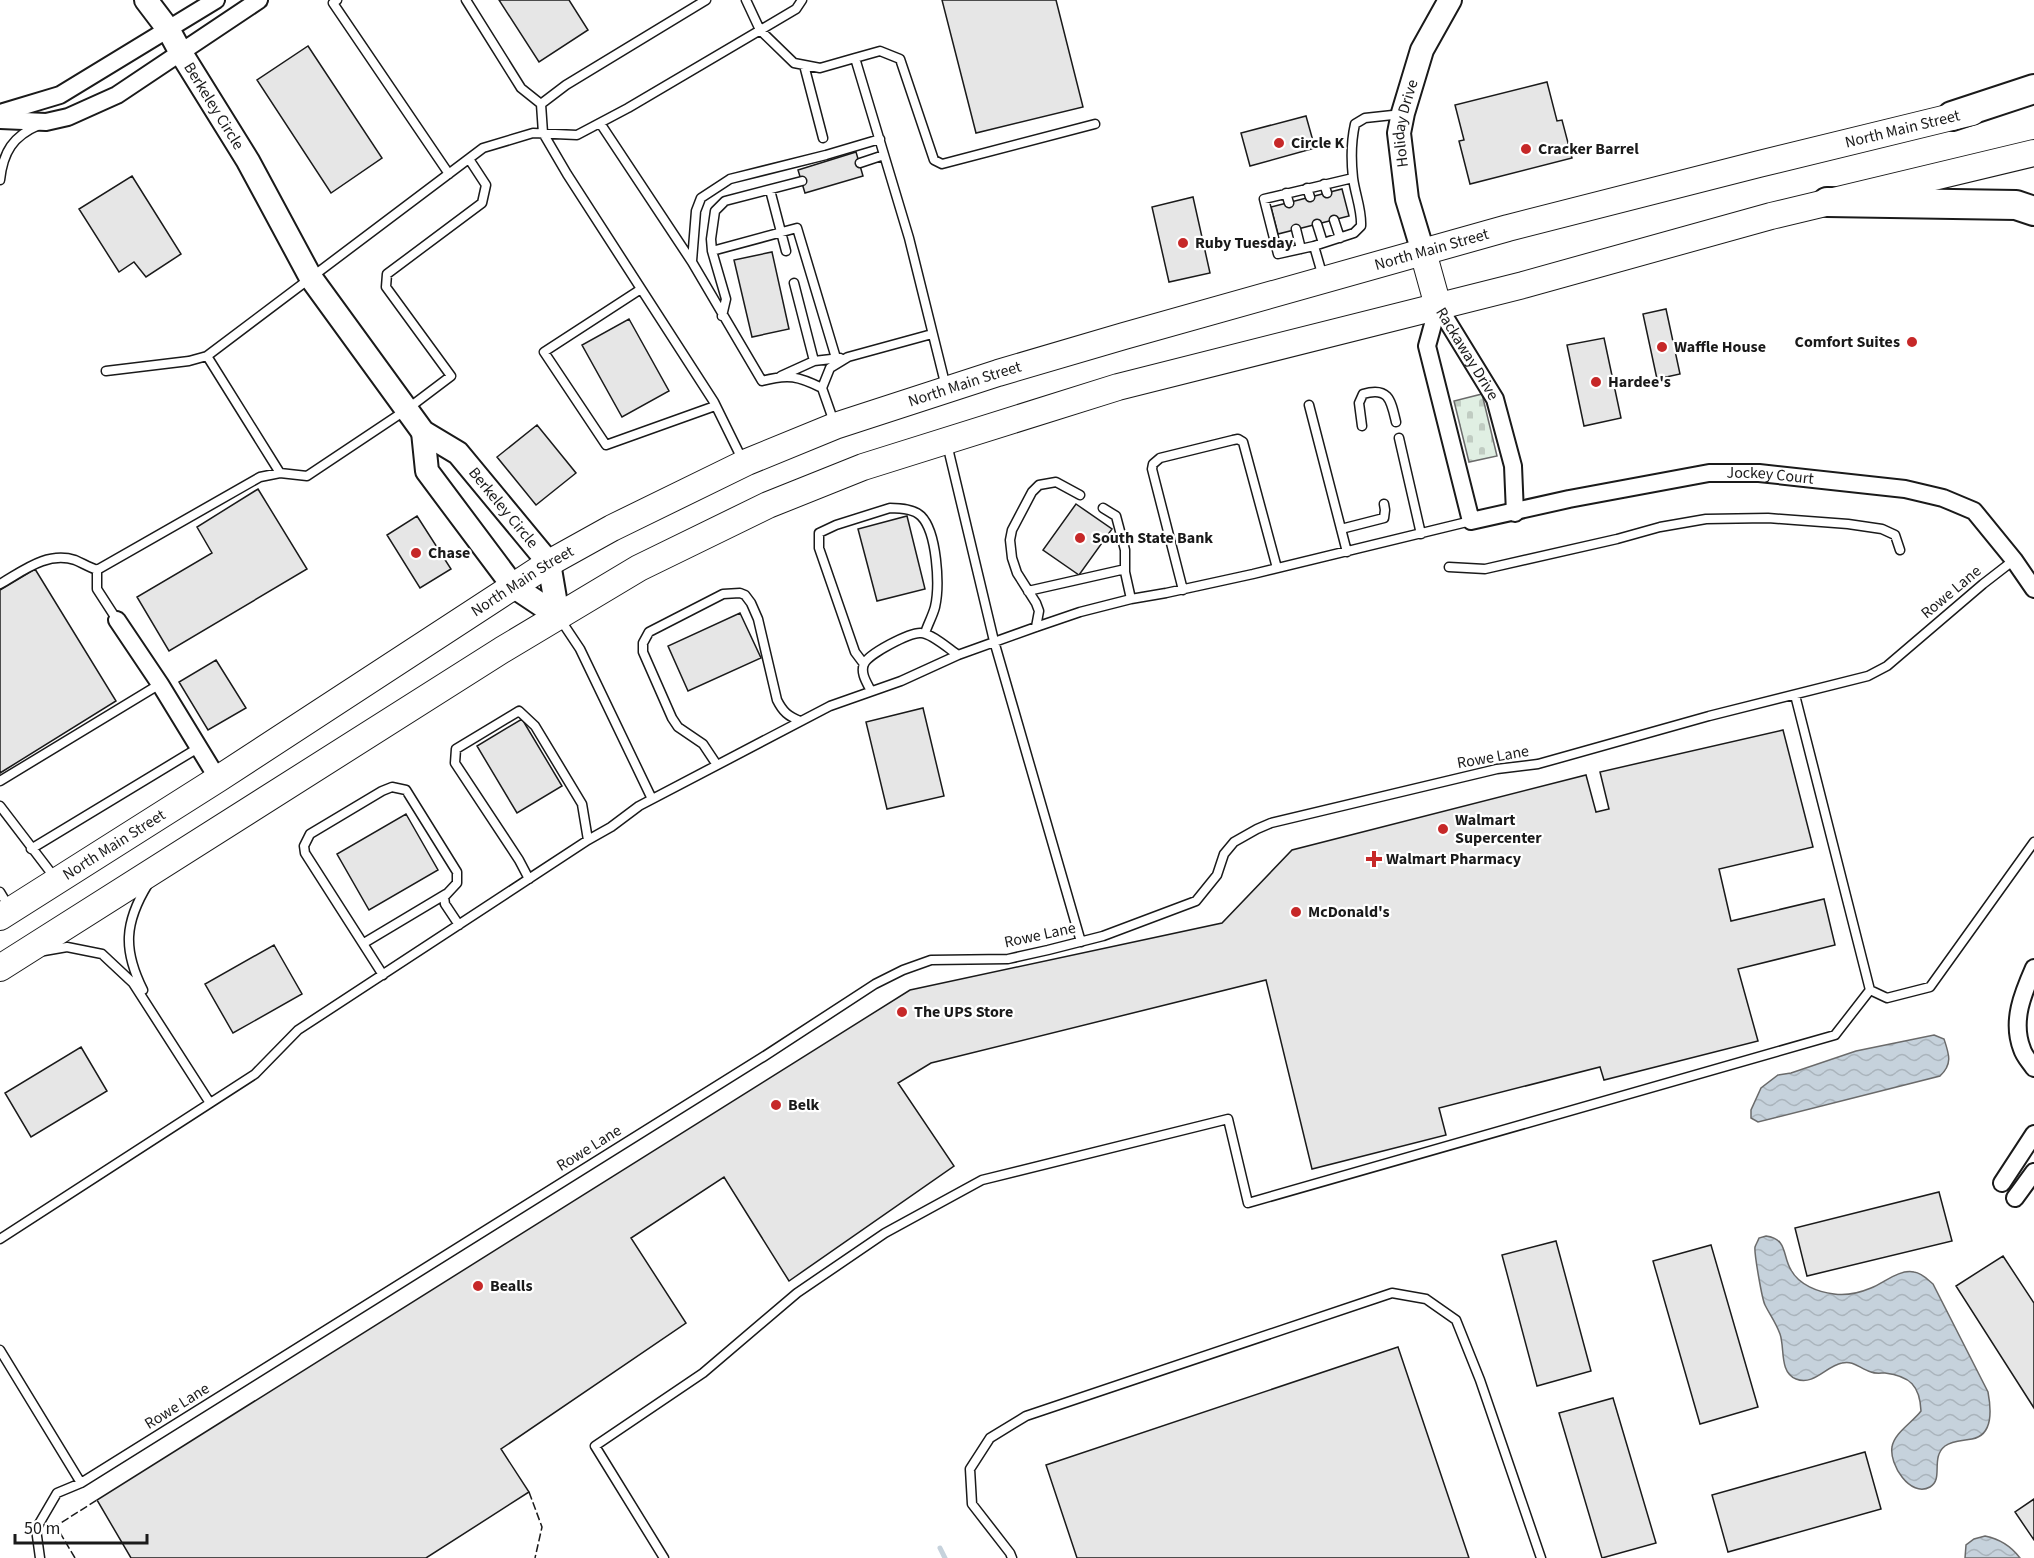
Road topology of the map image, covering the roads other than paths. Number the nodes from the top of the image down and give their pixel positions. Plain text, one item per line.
1 (146, 0) edge
2 (216, 0) edge
3 (259, 0) edge
4 (337, 0) edge
5 (466, 0) edge
6 (706, 0) edge
7 (746, 0) edge
8 (802, 0) edge
9 (1450, 0) edge
10 (168, 29) junction
11 (760, 30) junction
12 (181, 52) junction
13 (855, 58) junction
14 (804, 65) junction
15 (2034, 89) edge
16 (2034, 97) edge
17 (541, 104) junction
18 (0, 113) edge
19 (1403, 113) junction
20 (1952, 116) junction
21 (0, 120) edge
22 (46, 122) junction
23 (600, 123) junction
24 (1095, 124) dead end
25 (543, 133) junction
26 (823, 138) dead end
27 (880, 139) junction
28 (2034, 153) edge
29 (884, 155) junction
30 (469, 159) junction
31 (860, 163) dead end
32 (449, 174) junction
33 (1353, 178) junction
34 (0, 180) edge
35 (801, 181) dead end
36 (1307, 188) junction
37 (770, 190) junction
38 (1286, 193) junction
39 (1310, 197) dead end
40 (1827, 202) junction
41 (1288, 203) dead end
42 (2034, 211) edge
43 (1334, 220) dead end
44 (1317, 224) dead end
45 (1296, 229) dead end
46 (781, 232) junction
47 (1340, 238) junction
48 (1318, 244) junction
49 (1301, 249) junction
50 (712, 251) junction
51 (786, 251) dead end
52 (1423, 252) junction
53 (692, 262) junction
54 (311, 278) junction
55 (1324, 280) junction
56 (794, 283) dead end
57 (641, 289) junction
58 (1438, 306) junction
59 (722, 316) junction
60 (932, 334) junction
61 (207, 356) junction
62 (848, 357) junction
63 (836, 358) junction
64 (814, 361) junction
65 (105, 371) dead end
66 (781, 376) junction
67 (822, 388) junction
68 (947, 390) junction
69 (1309, 405) dead end
70 (715, 406) junction
71 (406, 410) junction
72 (1396, 422) dead end
73 (836, 426) junction
74 (1362, 426) dead end
75 (423, 432) junction
76 (1399, 438) dead end
77 (946, 441) junction
78 (745, 463) junction
79 (280, 473) junction
80 (1080, 495) dead end
81 (1383, 504) dead end
82 (1103, 508) dead end
83 (1515, 513) junction
84 (1470, 521) junction
85 (1341, 529) junction
86 (1421, 534) junction
87 (1900, 550) dead end
88 (1347, 552) junction
89 (2014, 560) junction
90 (549, 563) junction
91 (1449, 567) dead end
92 (1277, 568) junction
93 (97, 570) junction
94 (1125, 572) junction
95 (0, 584) edge
96 (513, 586) junction
97 (2034, 589) edge
98 (1183, 590) junction
99 (1028, 591) junction
100 (1131, 599) junction
101 (558, 616) junction
102 (117, 620) joint
103 (1036, 627) junction
104 (925, 633) junction
105 (994, 641) junction
106 (958, 655) junction
107 (864, 664) junction
108 (160, 684) junction
109 (871, 691) junction
110 (1795, 695) junction
111 (800, 721) junction
112 (198, 748) junction
113 (717, 765) junction
114 (218, 779) junction
115 (0, 781) edge
116 (652, 799) junction
117 (0, 806) edge
118 (588, 840) junction
119 (2034, 842) edge
120 (31, 849) junction
121 (159, 867) junction
122 (529, 879) junction
123 (58, 880) junction
124 (446, 893) junction
125 (4, 906) edge
126 (459, 925) junction
127 (1081, 942) junction
128 (364, 943) junction
129 (9, 963) edge
130 (2034, 968) edge
131 (383, 975) junction
132 (1870, 990) junction
133 (164, 1031) junction
134 (2034, 1068) edge
135 (210, 1103) junction
136 (2034, 1134) edge
137 (2034, 1172) edge
138 (2002, 1183) dead end
139 (2015, 1198) dead end
140 (0, 1239) edge
141 (0, 1350) edge
142 (81, 1483) junction
143 (40, 1558) edge
144 (664, 1558) edge
145 (1012, 1558) edge
146 (1541, 1558) edge

1 - 10 street, Berkeley Circle
2 - 10 street
3 - 12 street, Berkeley Circle
4 - 32 lane
5 - 17 lane
6 - 17 lane
7 - 11 lane
8 - 11 lane
9 - 19 street, Holiday Drive
10 - 12 street, Berkeley Circle
10 - 18 street
11 - 14 lane
11 - 23 lane
12 - 22 street, Berkeley Circle
12 - 54 street, Berkeley Circle
13 - 14 lane
13 - 24 lane
13 - 27 lane
14 - 26 lane
15 - 20 highway
16 - 20 main road, North Main Street
17 - 25 lane
19 - 33 lane
19 - 52 street, Holiday Drive
20 - 52 main road, North Main Street
21 - 22 street, Berkeley Circle
22 - 34 lane
23 - 25 lane
23 - 53 lane
25 - 30 lane
25 - 57 lane
27 - 29 lane
27 - 53 lane
28 - 40 main road
29 - 31 lane
29 - 60 lane
30 - 32 lane
30 - 71 lane
32 - 54 lane
33 - 36 lane
33 - 47 lane
35 - 37 lane
36 - 38 lane
36 - 39 lane
37 - 46 lane
37 - 50 lane
38 - 41 lane
38 - 49 lane
40 - 42 highway
40 - 58 main road
43 - 47 lane
44 - 48 lane
45 - 49 lane
46 - 50 lane
46 - 51 lane
46 - 63 lane
47 - 48 lane
48 - 49 lane
48 - 55 lane
50 - 59 lane
52 - 55 main road, North Main Street
52 - 58 main road
53 - 59 lane
54 - 61 lane
54 - 71 street, Berkeley Circle
55 - 68 main road, North Main Street
56 - 64 lane
57 - 70 lane
57 - 70 lane
58 - 77 main road
58 - 83 street, Rackaway Drive
58 - 84 street, Rackaway Drive
59 - 66 lane
60 - 62 lane
60 - 68 lane
61 - 65 lane
61 - 79 lane
62 - 63 lane
62 - 67 lane
63 - 64 lane
64 - 66 lane
66 - 67 lane
67 - 73 lane
68 - 73 main road, North Main Street
69 - 85 lane
70 - 78 lane
71 - 75 street, Berkeley Circle
71 - 79 lane
72 - 74 lane
73 - 78 main road, North Main Street
75 - 90 street, Berkeley Circle
75 - 96 street
76 - 86 lane
77 - 101 main road
77 - 105 lane
78 - 90 main road, North Main Street
79 - 93 lane
80 - 99 lane
81 - 85 lane
82 - 94 lane
83 - 84 street, Jockey Court
83 - 89 street, Jockey Court
84 - 86 lane
85 - 88 lane
86 - 88 lane
87 - 91 lane
88 - 92 lane
89 - 97 street, Jockey Court
89 - 110 lane, Rowe Lane
90 - 96 main road, North Main Street
90 - 101 street, Berkeley Circle
92 - 98 lane
92 - 98 lane
93 - 95 lane
93 - 102 lane
94 - 99 lane
94 - 100 lane
96 - 101 street
96 - 114 main road, North Main Street
98 - 100 lane
99 - 103 lane
100 - 103 lane
101 - 116 lane
101 - 121 main road
102 - 108 street
103 - 105 lane
104 - 106 lane
104 - 107 lane
104 - 107 lane
105 - 106 lane
105 - 127 lane
106 - 109 lane
107 - 109 lane
108 - 112 street
108 - 115 lane
109 - 111 lane
110 - 127 lane, Rowe Lane
110 - 132 lane
111 - 113 lane
111 - 113 lane
112 - 114 street
112 - 120 lane
113 - 116 lane
114 - 123 main road, North Main Street
116 - 118 lane
117 - 120 lane
118 - 122 lane
118 - 122 lane
119 - 132 lane
120 - 123 lane
121 - 129 main road
121 - 133 lane
122 - 126 lane
123 - 125 main road, North Main Street
124 - 126 lane
124 - 128 lane
124 - 128 lane
126 - 131 lane
127 - 142 lane, Rowe Lane
128 - 131 lane
129 - 133 lane
130 - 134 street
131 - 135 lane
132 - 144 lane
133 - 135 lane
135 - 140 lane
136 - 138 street
137 - 139 street
141 - 142 lane
142 - 143 lane, Rowe Lane
145 - 146 lane

